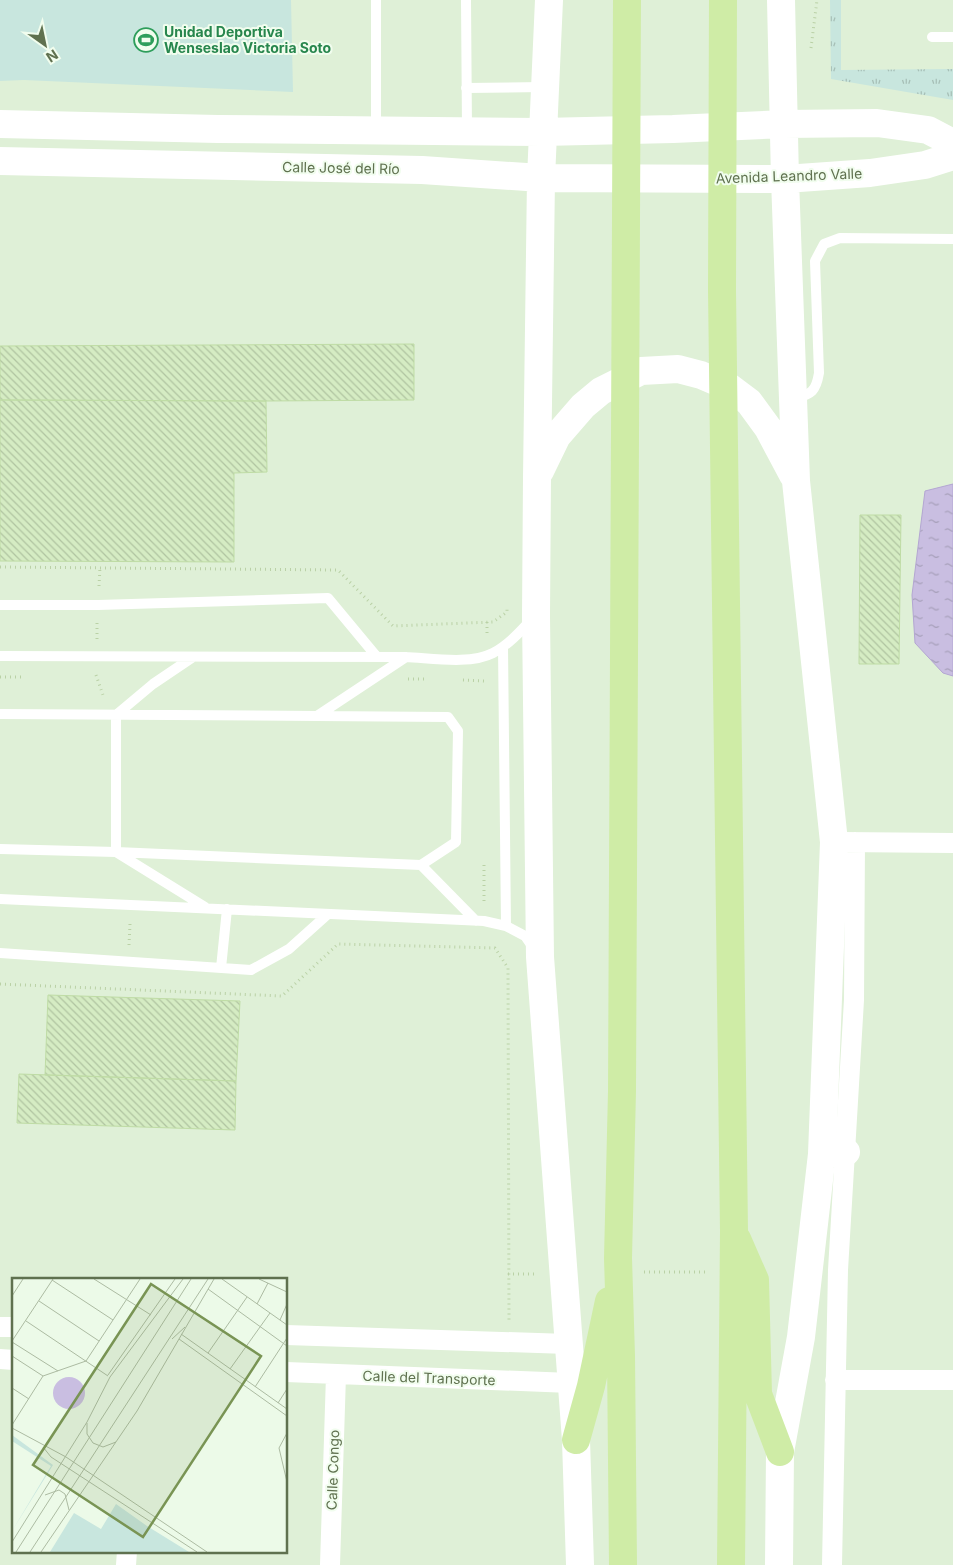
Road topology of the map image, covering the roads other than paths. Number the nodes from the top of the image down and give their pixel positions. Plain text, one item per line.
1 (376, 0) edge
2 (466, 0) edge
3 (549, 0) edge
4 (627, 0) edge
5 (723, 0) edge
6 (781, 0) edge
7 (932, 37) dead end
8 (953, 37) edge
9 (544, 87) junction
10 (466, 88) junction
11 (0, 124) edge
12 (784, 124) junction
13 (376, 130) junction
14 (467, 131) junction
15 (542, 132) junction
16 (953, 143) edge
17 (953, 156) edge
18 (0, 161) edge
19 (541, 178) junction
20 (683, 179) joint
21 (785, 179) junction
22 (953, 239) edge
23 (793, 399) junction
24 (537, 478) junction
25 (796, 481) junction
26 (0, 605) edge
27 (536, 616) junction
28 (503, 647) junction
29 (0, 656) edge
30 (193, 657) junction
31 (377, 657) junction
32 (406, 657) junction
33 (0, 714) edge
34 (116, 715) junction
35 (317, 716) junction
36 (844, 842) junction
37 (953, 843) edge
38 (0, 849) edge
39 (116, 852) junction
40 (421, 865) junction
41 (0, 899) edge
42 (205, 908) junction
43 (227, 909) junction
44 (328, 914) junction
45 (476, 921) junction
46 (506, 926) junction
47 (0, 953) edge
48 (540, 957) junction
49 (222, 968) junction
50 (834, 1153) junction
51 (734, 1231) junction
52 (628, 1265) junction
53 (288, 1335) edge
54 (568, 1344) junction
55 (288, 1372) edge
56 (336, 1374) junction
57 (835, 1380) junction
58 (953, 1380) edge
59 (572, 1384) junction
60 (576, 1440) junction
61 (780, 1452) junction
62 (127, 1552) edge
63 (126, 1565) edge
64 (330, 1565) edge
65 (580, 1565) edge
66 (623, 1565) edge
67 (731, 1565) edge
68 (779, 1565) edge
69 (832, 1565) edge

1 - 13 lane
2 - 10 lane
3 - 9 main road
4 - 52 highway
5 - 51 highway
6 - 12 main road
7 - 8 lane
9 - 10 lane
9 - 15 main road
10 - 14 lane
11 - 13 main road
12 - 15 main road
12 - 16 main road
12 - 21 main road
13 - 14 main road
14 - 15 main road
15 - 19 main road
17 - 21 main road, Avenida Leandro Valle
18 - 19 main road, Calle José del Río
19 - 20 main road, Calle José del Río
19 - 24 main road
20 - 21 main road, Avenida Leandro Valle
21 - 23 main road
22 - 23 lane
23 - 25 main road
24 - 25 main road
24 - 27 main road
25 - 36 main road
26 - 31 lane
27 - 28 lane
27 - 48 main road
28 - 32 lane
28 - 46 lane
29 - 30 lane
30 - 31 lane
30 - 34 lane
31 - 32 lane
32 - 35 lane
33 - 34 lane
34 - 35 lane
34 - 39 lane
35 - 40 lane
36 - 37 street
36 - 50 main road
38 - 39 lane
39 - 40 lane
39 - 42 lane
40 - 45 lane
41 - 42 lane
42 - 43 lane
43 - 44 lane
43 - 49 lane
44 - 45 lane
44 - 49 lane
45 - 46 lane
46 - 48 lane
47 - 49 lane
48 - 54 main road
50 - 57 street
50 - 61 main road
51 - 61 highway
51 - 67 highway
52 - 60 highway
52 - 66 highway
53 - 54 street
54 - 59 main road
55 - 56 street, Calle del Transporte
56 - 59 street, Calle del Transporte
56 - 64 street, Calle Congo
57 - 58 street
57 - 69 street
59 - 60 main road
60 - 65 main road
61 - 68 main road
62 - 63 street

